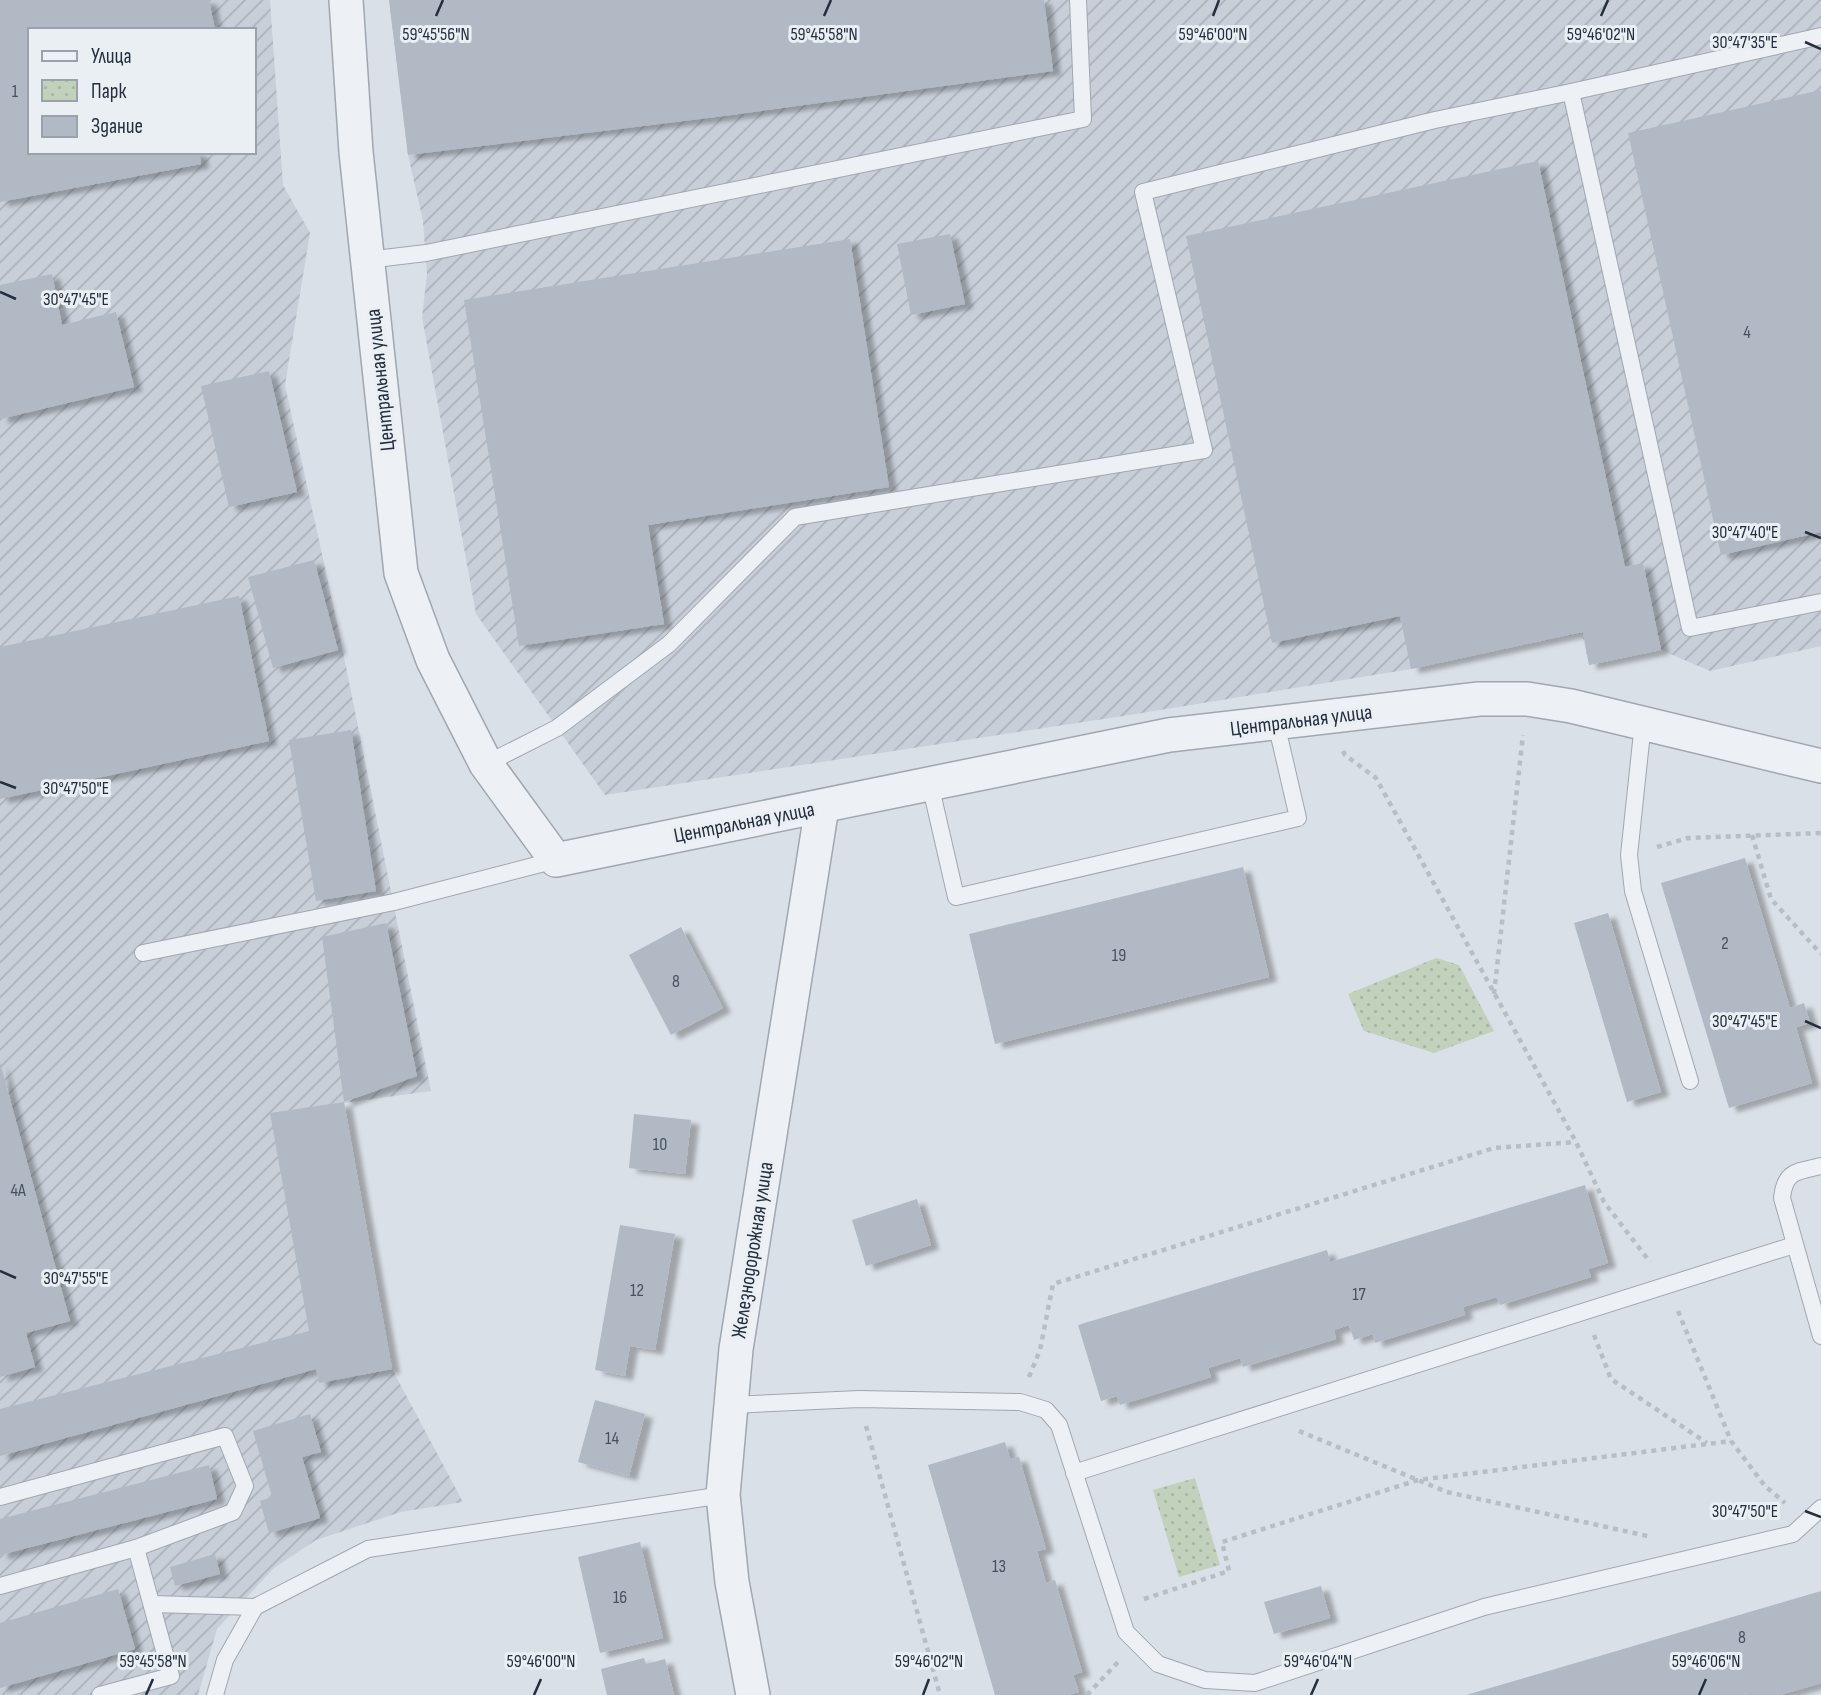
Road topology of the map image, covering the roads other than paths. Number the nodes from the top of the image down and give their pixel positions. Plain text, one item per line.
1 (346, 0) edge
2 (1078, 0) edge
3 (1821, 36) edge
4 (1571, 92) junction
5 (366, 260) junction
6 (1821, 602) edge
7 (1276, 723) junction
8 (1643, 723) junction
9 (486, 765) junction
10 (1821, 766) edge
11 (930, 784) junction
12 (822, 807) junction
13 (556, 860) junction
14 (143, 953) dead end
15 (1690, 1081) dead end
16 (1821, 1166) edge
17 (1794, 1245) junction
18 (1821, 1336) edge
19 (732, 1405) junction
20 (1074, 1473) junction
21 (723, 1495) junction
22 (0, 1497) edge
23 (1821, 1508) edge
24 (136, 1548) junction
25 (0, 1586) edge
26 (152, 1604) junction
27 (255, 1607) junction
28 (100, 1695) edge
29 (215, 1695) edge
30 (753, 1695) edge

1 - 5 street, Центральная улица
2 - 5 lane
3 - 4 lane
4 - 6 lane
4 - 9 lane
5 - 9 street, Центральная улица
7 - 8 street, Центральная улица
7 - 11 street, Центральная улица
7 - 11 lane
8 - 10 street, Центральная улица
8 - 15 lane
9 - 13 street, Центральная улица
11 - 12 street, Центральная улица
12 - 13 street, Центральная улица
12 - 19 street, Железнодорожная улица
13 - 14 lane
16 - 17 lane
17 - 18 lane
17 - 20 lane
19 - 20 lane
19 - 21 street, Железнодорожная улица
20 - 23 lane
21 - 27 lane
21 - 30 street, Железнодорожная улица
22 - 24 lane
24 - 25 lane
24 - 26 lane
26 - 27 lane
26 - 28 lane
27 - 29 lane

